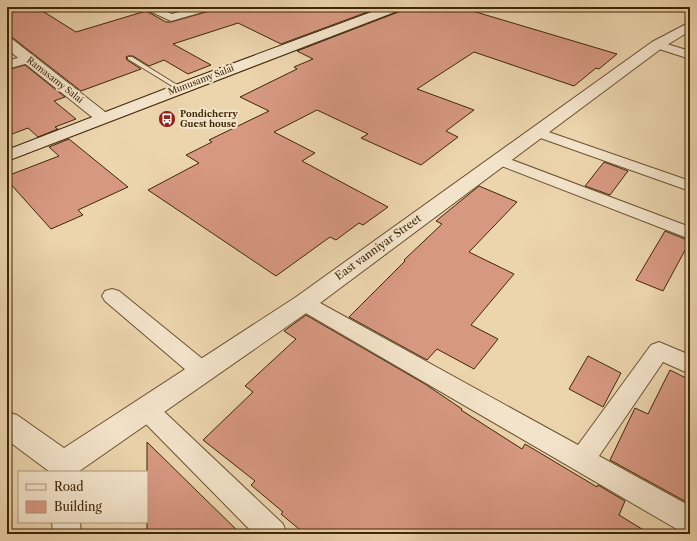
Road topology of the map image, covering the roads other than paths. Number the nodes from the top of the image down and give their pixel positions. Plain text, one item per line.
1 (150, 7) edge
2 (209, 7) edge
3 (396, 7) edge
4 (690, 26) edge
5 (7, 42) edge
6 (657, 46) junction
7 (690, 55) edge
8 (130, 58) dead end
9 (28, 59) junction
10 (7, 65) edge
11 (179, 88) junction
12 (103, 118) junction
13 (537, 132) junction
14 (7, 156) edge
15 (499, 160) junction
16 (690, 186) edge
17 (690, 233) edge
18 (112, 296) dead end
19 (304, 303) junction
20 (690, 365) edge
21 (202, 371) junction
22 (147, 410) junction
23 (7, 424) edge
24 (582, 460) junction
25 (64, 468) edge
26 (690, 521) edge
27 (66, 523) edge
28 (67, 534) edge
29 (273, 534) edge

1 - 2 street
3 - 11 street, Munusamy Salai
4 - 6 street, East vanniyar Street
5 - 9 street, Ramasamy Salai
6 - 7 street
6 - 13 street, East vanniyar Street
8 - 11 lane
9 - 10 street
9 - 12 street, Ramasamy Salai
11 - 12 street, Munusamy Salai
12 - 14 street, Munusamy Salai
13 - 15 street, East vanniyar Street
13 - 16 street
15 - 17 street
15 - 19 street, East vanniyar Street
18 - 21 street
19 - 21 street, East vanniyar Street
19 - 24 street
20 - 24 street
21 - 22 street, East vanniyar Street
22 - 25 street, East vanniyar Street
22 - 29 street
23 - 25 street
24 - 26 street
27 - 28 street

